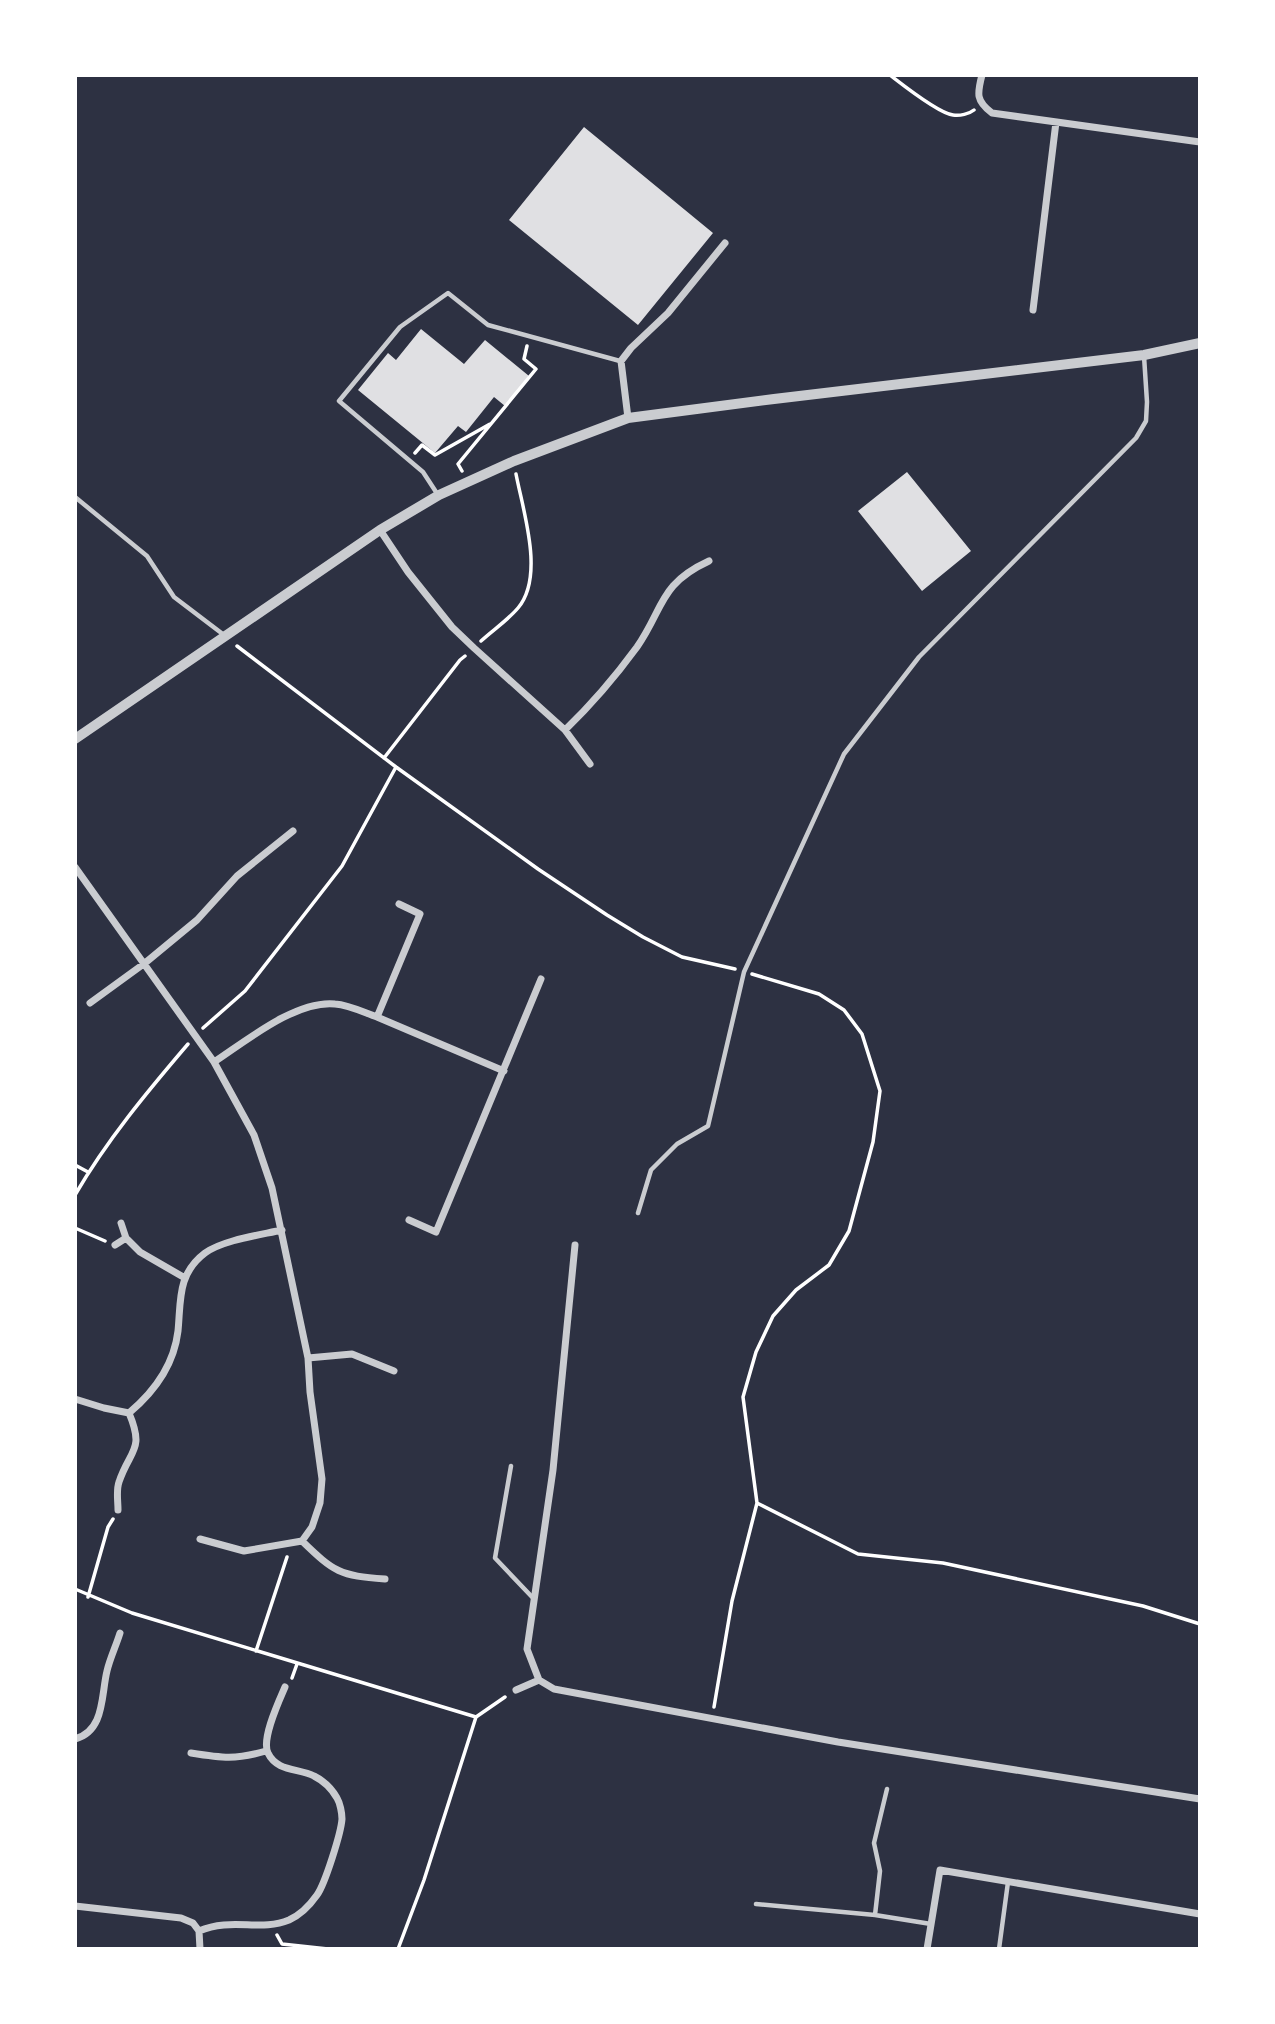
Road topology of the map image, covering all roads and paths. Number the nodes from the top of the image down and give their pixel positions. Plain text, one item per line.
1 (890, 75) edge
2 (982, 75) edge
3 (982, 105) junction
4 (1056, 122) junction
5 (1200, 142) edge
6 (725, 243) dead end
7 (1033, 310) dead end
8 (528, 337) junction
9 (1200, 343) edge
10 (1144, 355) junction
11 (621, 361) junction
12 (628, 418) junction
13 (493, 423) junction
14 (410, 460) junction
15 (514, 461) junction
16 (467, 483) junction
17 (439, 495) junction
18 (75, 497) edge
19 (380, 530) junction
20 (709, 561) dead end
21 (224, 636) junction
22 (474, 649) junction
23 (565, 730) junction
24 (75, 739) edge
25 (384, 758) junction
26 (590, 764) dead end
27 (396, 767) junction
28 (293, 831) dead end
29 (75, 867) edge
30 (399, 904) dead end
31 (145, 964) junction
32 (744, 972) junction
33 (541, 979) dead end
34 (90, 1003) dead end
35 (377, 1017) junction
36 (196, 1035) junction
37 (214, 1062) junction
38 (504, 1071) junction
39 (75, 1165) edge
40 (88, 1172) junction
41 (75, 1195) edge
42 (638, 1213) dead end
43 (409, 1220) dead end
44 (121, 1223) dead end
45 (75, 1228) edge
46 (282, 1230) junction
47 (126, 1238) junction
48 (115, 1245) joint
49 (575, 1245) dead end
50 (185, 1278) junction
51 (308, 1359) junction
52 (394, 1371) dead end
53 (75, 1399) edge
54 (129, 1413) junction
55 (511, 1466) dead end
56 (757, 1503) junction
57 (118, 1510) joint
58 (200, 1539) dead end
59 (302, 1541) junction
60 (385, 1579) dead end
61 (75, 1590) edge
62 (88, 1597) junction
63 (534, 1600) junction
64 (1200, 1624) edge
65 (120, 1633) dead end
66 (256, 1651) junction
67 (539, 1680) junction
68 (285, 1687) dead end
69 (516, 1690) joint
70 (477, 1717) junction
71 (712, 1718) junction
72 (75, 1739) edge
73 (266, 1751) junction
74 (191, 1753) dead end
75 (887, 1789) dead end
76 (1200, 1799) edge
77 (1008, 1882) junction
78 (756, 1904) dead end
79 (75, 1906) edge
80 (1200, 1914) edge
81 (875, 1915) junction
82 (931, 1924) junction
83 (272, 1926) junction
84 (199, 1931) junction
85 (200, 1949) edge
86 (328, 1949) edge
87 (398, 1949) edge
88 (927, 1949) edge
89 (999, 1949) edge

1 - 3 path
2 - 3 street
3 - 4 street
4 - 5 street
4 - 7 street
6 - 11 street
8 - 11 lane
8 - 13 path
8 - 14 lane
9 - 10 street
10 - 12 street
10 - 32 lane
11 - 12 street
12 - 15 street
13 - 14 path
13 - 16 path
14 - 17 lane
15 - 16 street
15 - 22 path
16 - 17 street
17 - 19 street
18 - 21 lane
19 - 21 street
19 - 22 street
20 - 23 street
21 - 24 street
21 - 25 path
22 - 23 street
22 - 25 path
23 - 26 street
25 - 27 path
27 - 32 path
27 - 36 path
28 - 31 street
29 - 31 street
30 - 35 street
31 - 34 street
31 - 36 street
32 - 42 lane
32 - 56 path
33 - 38 street
35 - 37 street
35 - 38 street
36 - 37 street
36 - 40 path
37 - 46 street
38 - 43 street
39 - 40 path
40 - 41 path
44 - 47 street
45 - 48 path
46 - 50 street
46 - 51 street
47 - 48 street
47 - 50 street
49 - 63 street
50 - 54 street
51 - 52 street
51 - 59 street
53 - 54 street
54 - 57 street
55 - 63 lane
56 - 64 path
56 - 71 path
57 - 62 path
58 - 59 street
59 - 60 street
59 - 66 path
61 - 62 path
62 - 66 path
63 - 67 street
65 - 72 street
66 - 70 path
67 - 69 street
67 - 71 street
68 - 73 street
69 - 70 path
70 - 87 path
71 - 76 street
73 - 74 street
73 - 83 street
75 - 81 lane
77 - 80 street
77 - 82 street
77 - 89 lane
78 - 81 lane
79 - 84 street
81 - 82 lane
82 - 88 street
83 - 84 street
83 - 86 path
84 - 85 street

